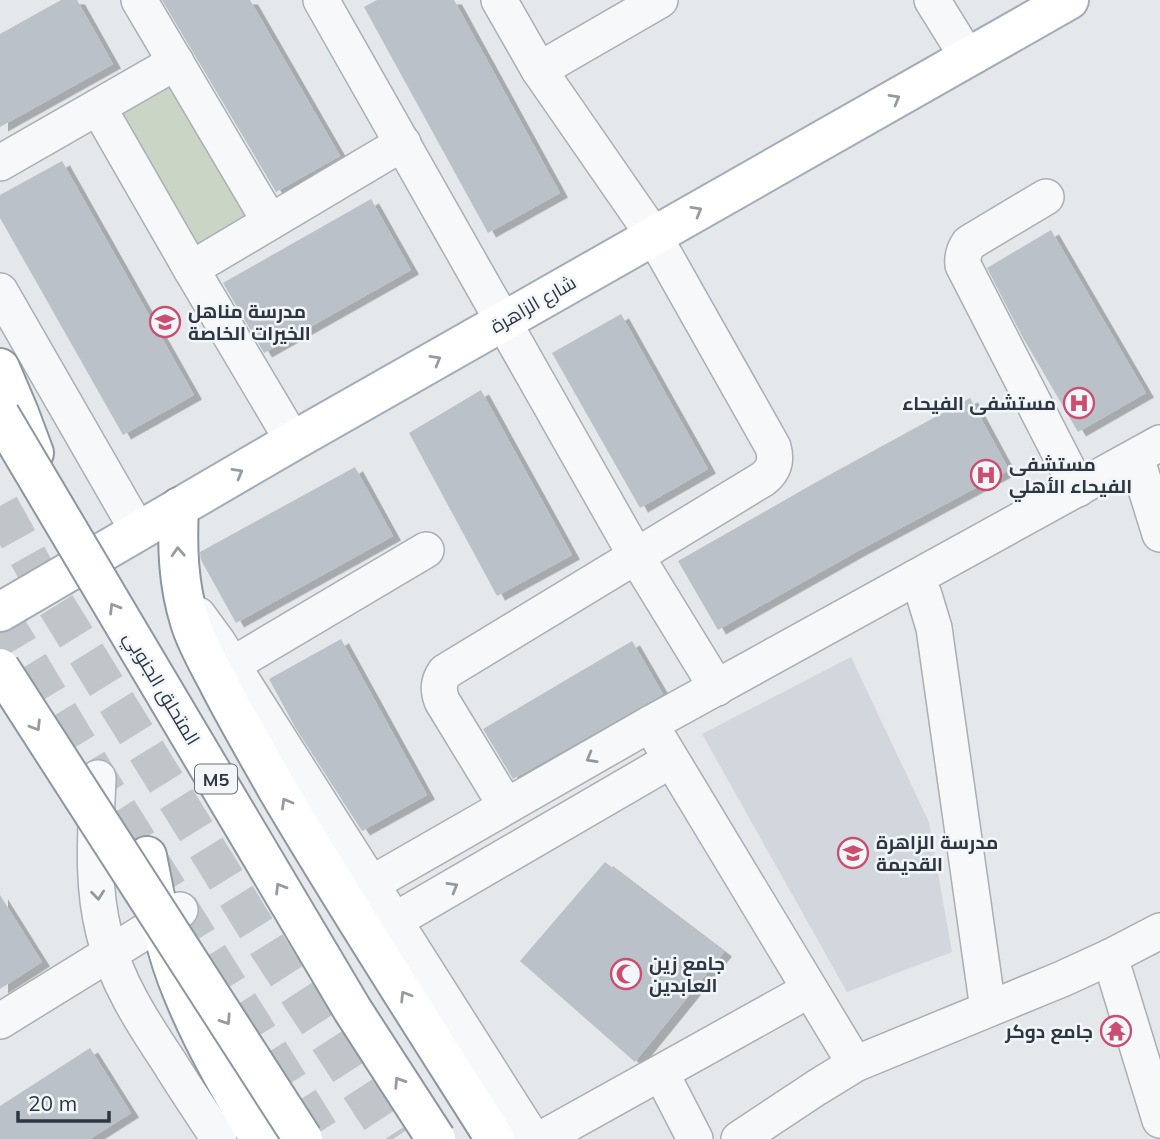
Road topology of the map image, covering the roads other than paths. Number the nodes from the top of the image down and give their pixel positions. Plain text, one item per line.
1 (139, 0) edge
2 (321, 0) edge
3 (499, 0) edge
4 (660, 0) edge
5 (932, 0) edge
6 (1069, 0) edge
7 (968, 58) junction
8 (176, 62) junction
9 (539, 70) junction
10 (98, 107) junction
11 (403, 143) junction
12 (0, 163) edge
13 (1046, 197) dead end
14 (270, 222) junction
15 (654, 236) junction
16 (191, 269) junction
17 (0, 291) edge
18 (503, 321) junction
19 (0, 368) edge
20 (0, 415) edge
21 (293, 441) junction
22 (1148, 450) edge
23 (1078, 489) junction
24 (51, 501) junction
25 (179, 507) junction
26 (138, 531) junction
27 (1160, 534) edge
28 (426, 550) dead end
29 (636, 556) junction
30 (915, 579) junction
31 (184, 600) junction
32 (0, 612) edge
33 (232, 665) junction
34 (0, 668) edge
35 (717, 688) junction
36 (650, 724) junction
37 (671, 760) junction
38 (98, 778) dead end
39 (506, 806) junction
40 (147, 856) dead end
41 (371, 884) junction
42 (170, 916) junction
43 (394, 921) junction
44 (1160, 932) edge
45 (110, 954) junction
46 (1110, 957) junction
47 (809, 990) junction
48 (988, 1009) junction
49 (0, 1021) edge
50 (855, 1064) junction
51 (661, 1073) junction
52 (1160, 1120) edge
53 (781, 1127) edge
54 (219, 1139) edge
55 (260, 1139) edge
56 (303, 1139) edge
57 (436, 1139) edge
58 (495, 1139) edge
59 (533, 1139) edge
60 (541, 1139) edge
61 (695, 1139) edge
62 (739, 1139) edge

1 - 8 street
2 - 11 street
3 - 9 street
4 - 9 street
5 - 7 street
6 - 7 main road, شارع الزاهرة
15 -> 7 main road, شارع الزاهرة
8 - 10 street
8 - 14 street
9 - 15 street
10 - 12 street
10 - 16 street
11 - 14 street
11 - 18 street
13 - 23 street
14 - 16 street
15 - 18 main road, شارع الزاهرة
15 - 29 street
16 - 21 street
17 - 26 street
21 -> 18 main road, شارع الزاهرة
18 - 29 street
19 - 24 main road, bridge
20 - 24 main road, المتحلق الجنوبي / M5, bridge
25 -> 21 main road, شارع الزاهرة
22 - 23 street
22 - 27 street
23 - 30 street
57 -> 24 main road, المتحلق الجنوبي / M5, bridge
25 - 26 main road, شارع الزاهرة
31 -> 25 main road
26 - 32 main road, شارع الزاهرة
28 - 33 street
29 - 35 street
29 - 39 street
30 - 35 street
30 - 48 street
31 - 33 street
58 -> 31 main road
33 - 41 street
34 -> 56 main road, bridge
35 - 36 street
36 - 37 street
36 -> 39 street
43 -> 37 street
37 - 47 street
38 -> 45 street
39 - 41 street
40 - 42 main road
41 - 43 street
42 - 45 street
42 - 55 main road
43 - 59 street
44 - 46 street
45 - 49 street
45 - 54 street
46 - 48 street
46 - 52 street
47 - 50 street
47 - 51 street
48 - 50 street
50 - 53 street
51 - 60 street
51 - 61 street
53 - 62 street

